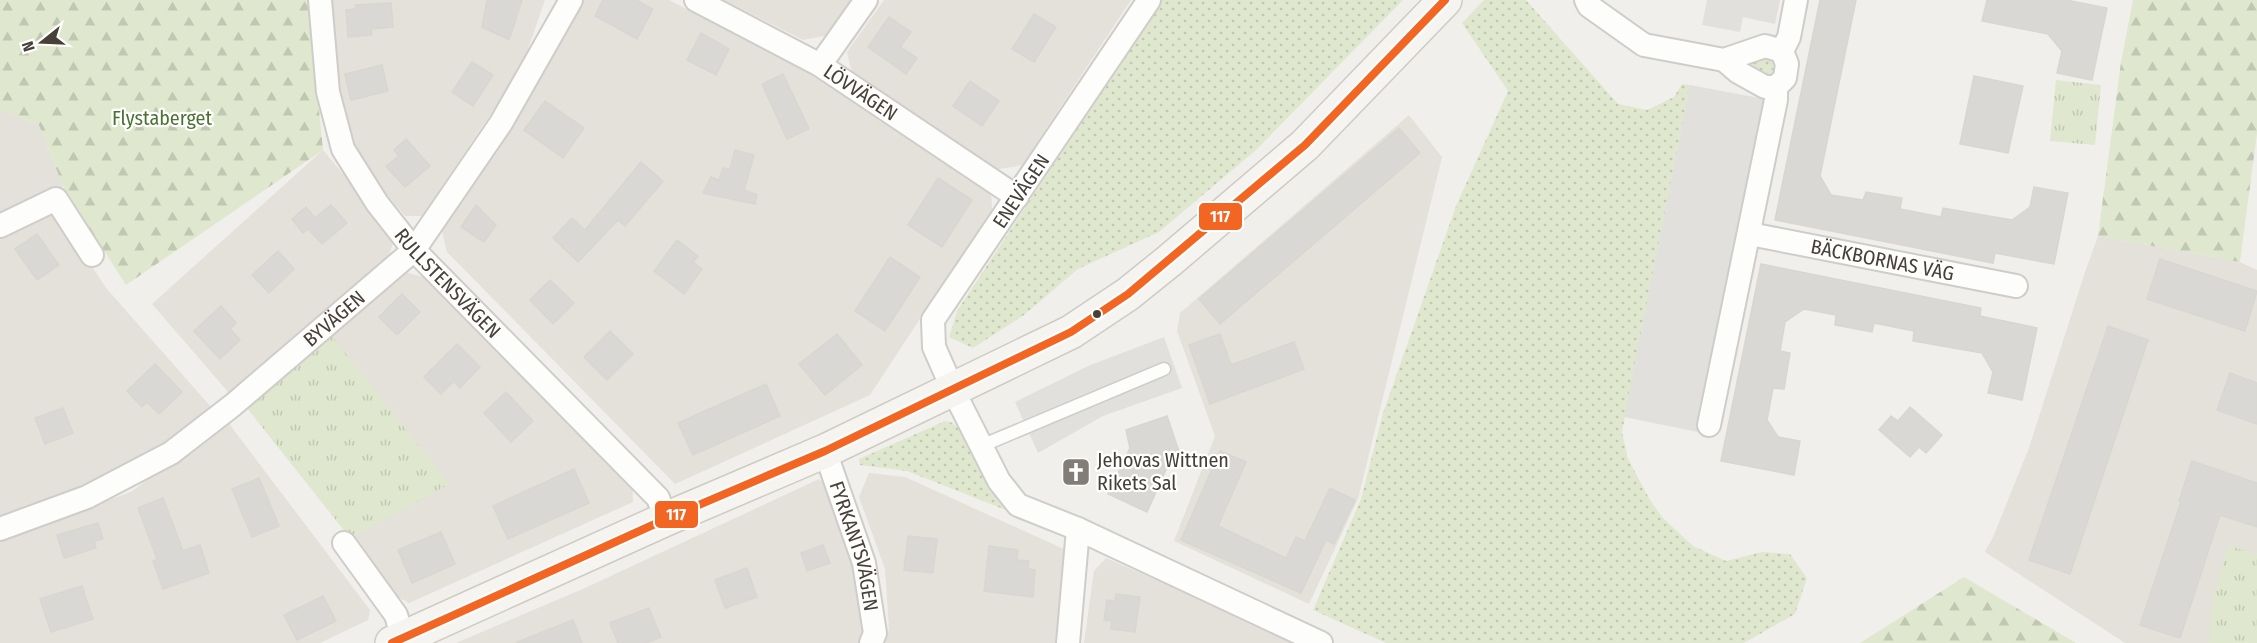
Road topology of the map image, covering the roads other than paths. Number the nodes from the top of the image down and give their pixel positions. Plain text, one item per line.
1 (320, 0) edge
2 (696, 0) edge
3 (866, 0) edge
4 (1149, 0) edge
5 (1445, 0) edge
6 (1586, 0) edge
7 (1796, 0) edge
8 (567, 3) edge
9 (1782, 51) junction
10 (1724, 60) junction
11 (820, 66) junction
12 (1776, 87) junction
13 (1017, 197) junction
14 (0, 226) edge
15 (1750, 234) junction
16 (414, 250) junction
17 (92, 255) dead end
18 (2016, 286) dead end
19 (1164, 369) dead end
20 (953, 390) junction
21 (1709, 425) dead end
22 (981, 446) junction
23 (825, 451) junction
24 (666, 519) junction
25 (1078, 529) junction
26 (0, 530) edge
27 (344, 543) dead end
28 (400, 641) edge
29 (871, 643) edge
30 (1068, 643) edge
31 (1321, 643) edge

1 - 16 street, RULLSTENSVÄGEN
2 - 11 street, LÖVVÄGEN
3 - 11 street
4 - 13 street, ENEVÄGEN
5 - 20 street
6 - 10 street
7 - 9 street
8 - 16 street, BYVÄGEN
9 - 10 street
9 - 12 street
10 - 12 street
11 - 13 street, LÖVVÄGEN
12 - 15 street
13 - 20 street, ENEVÄGEN
14 - 17 street
15 - 18 street, BÄCKBORNAS VÄG
15 - 21 street
16 - 24 street, RULLSTENSVÄGEN
16 - 26 street, BYVÄGEN
19 - 22 lane
20 - 22 street, ENEVÄGEN
20 - 23 street
22 - 25 street, ENEVÄGEN
23 - 24 street
23 - 29 street, FYRKANTSVÄGEN
24 - 28 street
25 - 30 street
25 - 31 street, ENEVÄGEN
27 - 28 street

